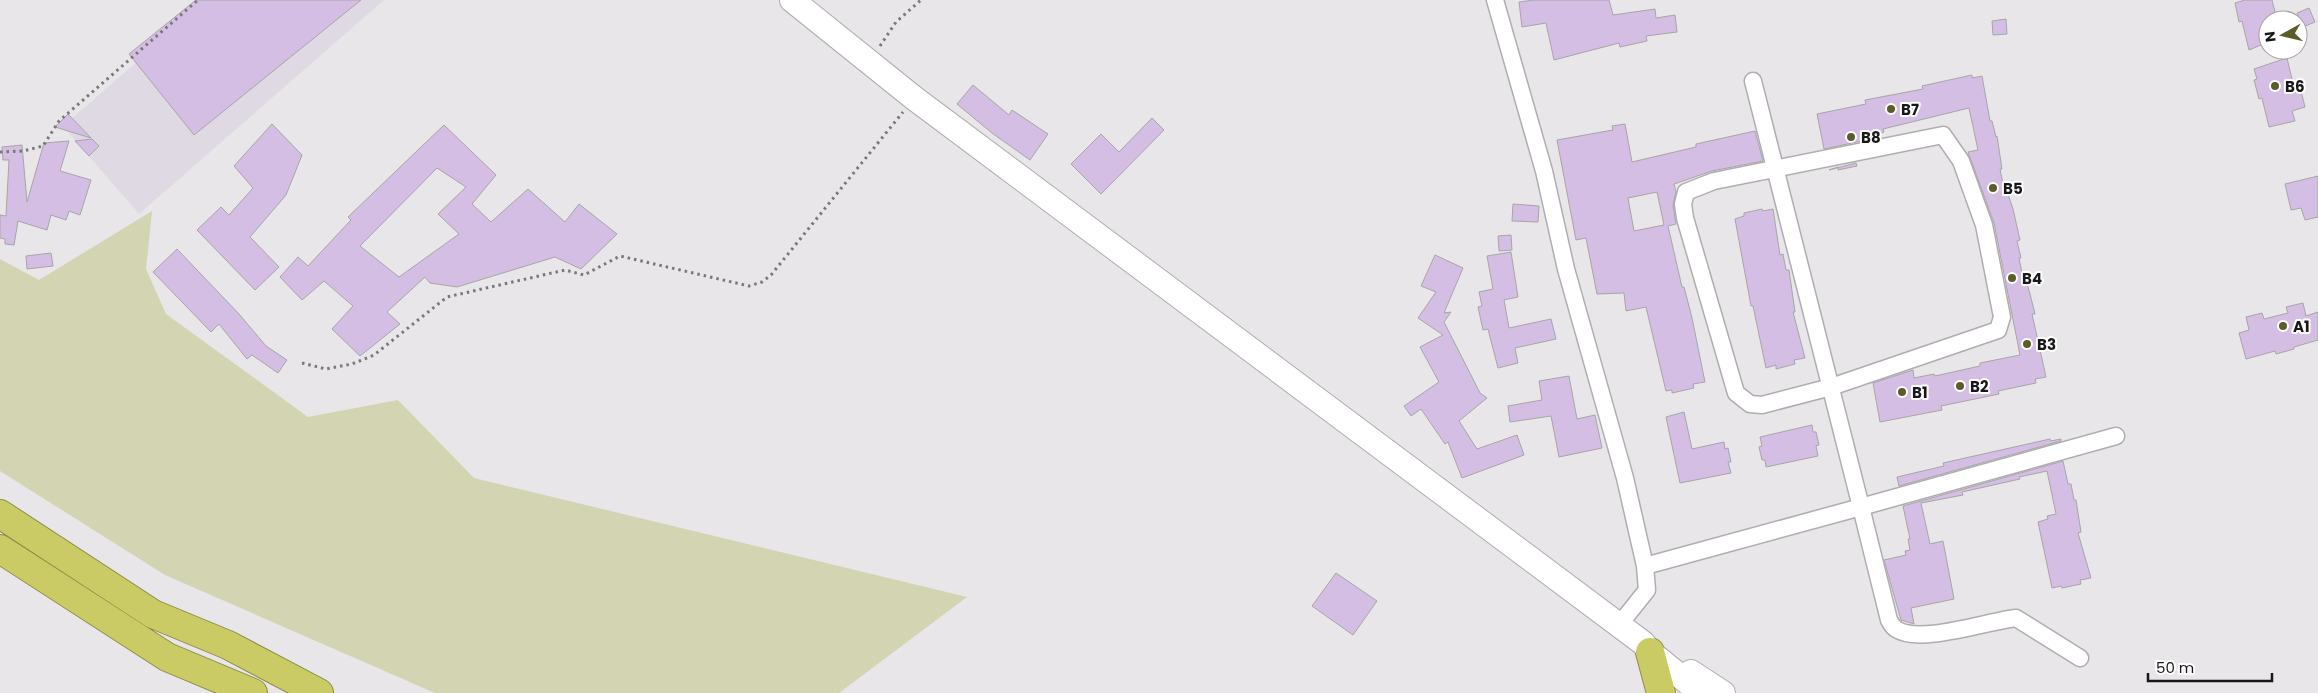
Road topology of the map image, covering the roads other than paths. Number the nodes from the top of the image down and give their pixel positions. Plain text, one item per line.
1 (792, 0) edge
2 (1495, 0) edge
3 (1753, 81) dead end
4 (1775, 168) junction
5 (1831, 387) junction
6 (2116, 436) dead end
7 (1862, 508) junction
8 (0, 514) edge
9 (0, 549) edge
10 (1645, 566) junction
11 (1618, 625) junction
12 (1646, 648) junction
13 (2080, 658) dead end
14 (253, 693) edge
15 (319, 693) edge
16 (1661, 693) edge
17 (1701, 693) edge
18 (1723, 693) edge

1 - 11 main road
2 - 10 street
3 - 4 street
4 - 5 street
4 - 5 street
4 - 5 street
5 - 7 street
6 - 7 street
7 - 10 street
7 - 13 street
8 - 15 highway
9 - 14 highway
10 - 11 street
11 - 12 main road
12 - 16 highway
12 - 17 main road
12 - 18 main road

